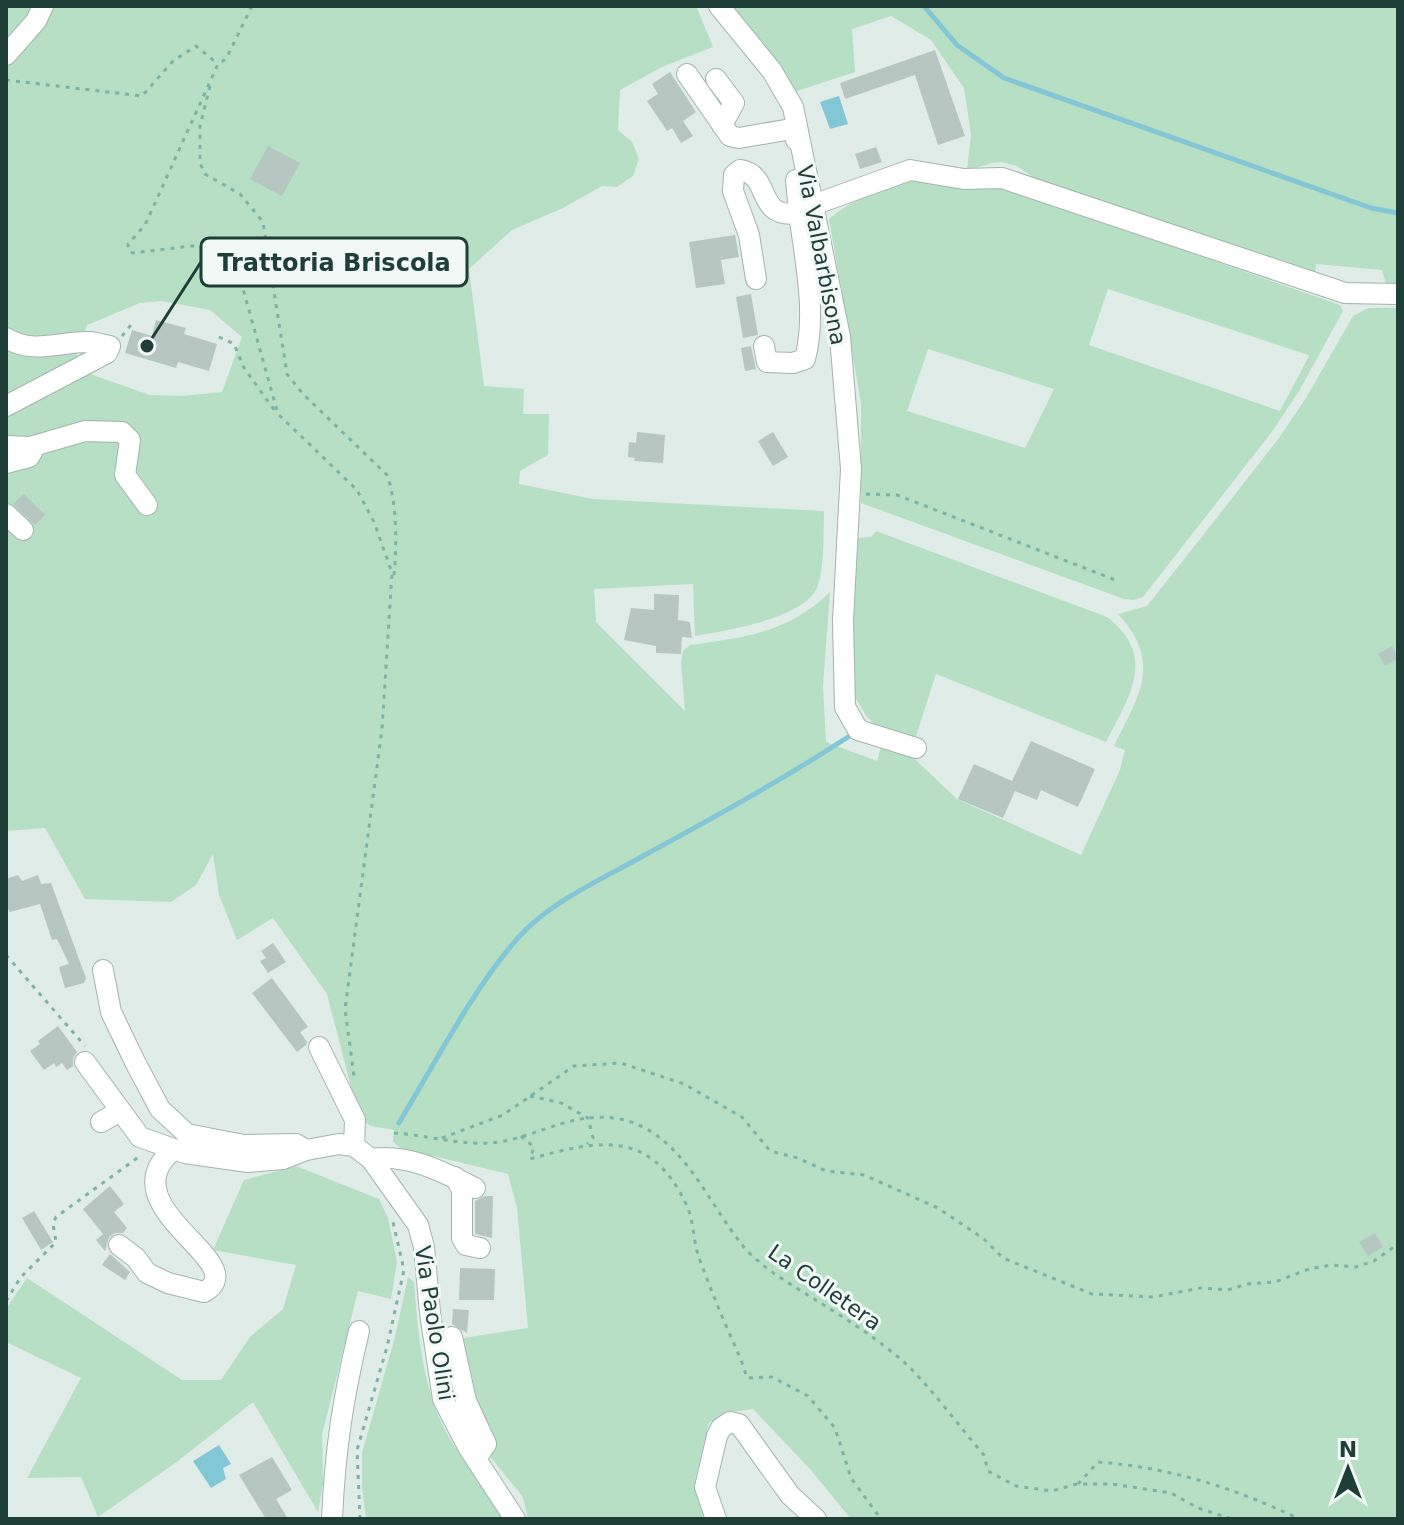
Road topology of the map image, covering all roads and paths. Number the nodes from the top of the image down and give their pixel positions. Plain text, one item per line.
1 (43, 6) edge
2 (252, 6) edge
3 (719, 6) edge
4 (6, 55) edge
5 (218, 64) junction
6 (687, 74) dead end
7 (212, 78) junction
8 (716, 79) dead end
9 (6, 80) edge
10 (722, 125) junction
11 (797, 128) junction
12 (806, 209) junction
13 (756, 279) dead end
14 (1398, 294) edge
15 (219, 337) dead end
16 (6, 338) edge
17 (764, 346) dead end
18 (6, 406) edge
19 (278, 414) junction
20 (6, 446) edge
21 (30, 447) junction
22 (6, 463) edge
23 (856, 494) junction
24 (147, 505) dead end
25 (6, 514) edge
26 (23, 530) dead end
27 (1118, 581) dead end
28 (393, 585) junction
29 (916, 748) dead end
30 (103, 970) dead end
31 (319, 1047) dead end
32 (85, 1062) dead end
33 (354, 1077) dead end
34 (530, 1096) junction
35 (120, 1111) junction
36 (588, 1118) junction
37 (101, 1122) dead end
38 (394, 1133) dead end
39 (521, 1136) junction
40 (442, 1138) junction
41 (586, 1145) junction
42 (166, 1146) junction
43 (354, 1146) junction
44 (306, 1150) junction
45 (375, 1164) junction
46 (455, 1177) junction
47 (475, 1188) dead end
48 (396, 1234) dead end
49 (1398, 1244) edge
50 (119, 1245) dead end
51 (480, 1248) dead end
52 (6, 1301) edge
53 (359, 1331) dead end
54 (452, 1337) dead end
55 (476, 1459) junction
56 (1077, 1484) junction
57 (332, 1519) edge
58 (360, 1519) edge
59 (515, 1519) edge
60 (716, 1519) edge
61 (816, 1519) edge
62 (881, 1519) edge
63 (1232, 1519) edge
64 (1299, 1519) edge

1 - 4 street
2 - 5 path
3 - 11 street, Via Valbarbisona
5 - 7 path
5 - 9 path
6 - 10 street
7 - 19 path
7 - 28 path
8 - 10 street
10 - 11 street
11 - 12 street, Via Valbarbisona
12 - 13 street
12 - 14 street
12 - 17 street
12 - 23 street, Via Valbarbisona
15 - 19 path
16 - 18 street
19 - 28 path
20 - 21 street
21 - 22 street
21 - 24 street
23 - 27 path
23 - 29 street, Via Valbarbisona
25 - 26 street
28 - 33 path
30 - 44 street
31 - 43 street
32 - 35 street
34 - 36 path
34 - 40 path
34 - 49 path
35 - 37 street
35 - 42 street
36 - 39 path, La Colletera
36 - 41 path
36 - 56 path, La Colletera
38 - 40 path, La Colletera
39 - 40 path, La Colletera
39 - 41 path
41 - 62 path
42 - 44 street
42 - 50 street
42 - 52 path
43 - 44 street
43 - 45 street
45 - 46 street
45 - 55 street, Via Paolo Olini
46 - 47 street
46 - 51 street
48 - 58 path, Via Paolo Olini
53 - 57 street
54 - 55 street
55 - 59 street, Via Paolo Olini
56 - 63 path, La Colletera
56 - 64 path
60 - 61 street

